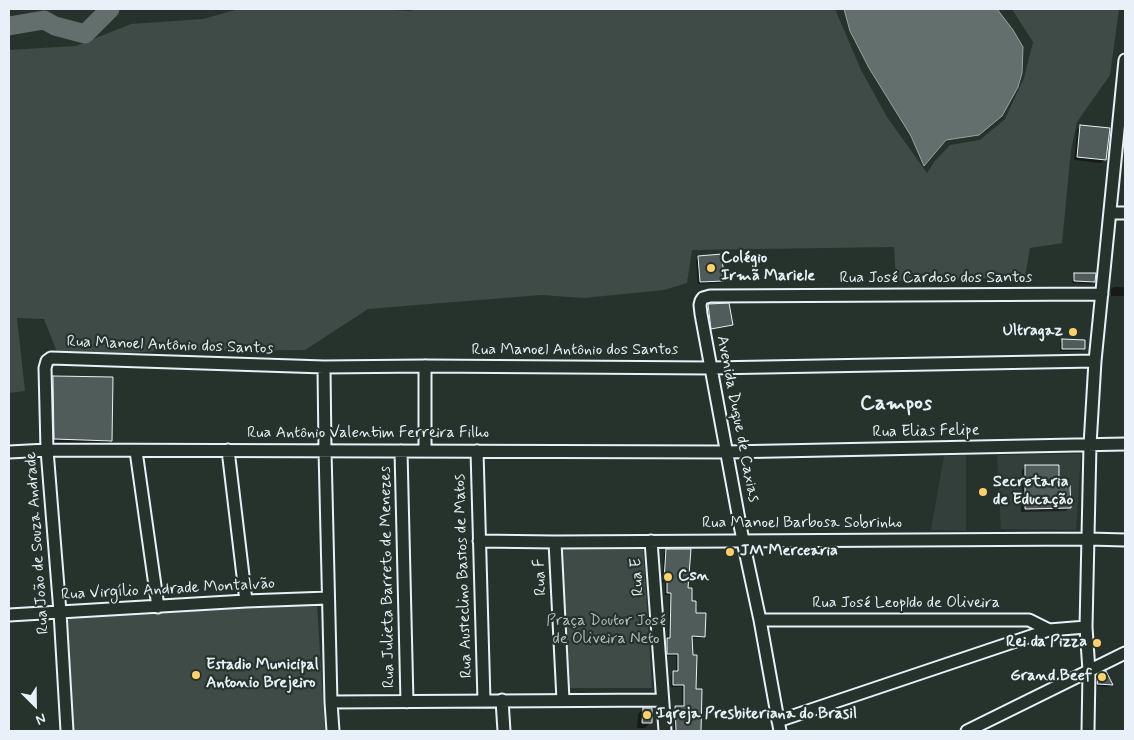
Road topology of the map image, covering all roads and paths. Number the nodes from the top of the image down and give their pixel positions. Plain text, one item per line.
1 (1125, 60) edge
2 (1123, 93) edge
3 (1110, 213) junction
4 (1125, 213) edge
5 (1102, 294) junction
6 (710, 296) joint
7 (54, 358) joint
8 (1095, 361) junction
9 (424, 366) junction
10 (324, 367) junction
11 (711, 368) junction
12 (1125, 444) edge
13 (1090, 445) junction
14 (47, 450) junction
15 (228, 450) junction
16 (325, 450) junction
17 (136, 451) junction
18 (401, 451) junction
19 (425, 451) junction
20 (477, 451) junction
21 (9, 452) edge
22 (727, 452) junction
23 (1089, 538) junction
24 (1125, 540) edge
25 (479, 541) junction
26 (651, 541) junction
27 (743, 541) junction
28 (555, 542) junction
29 (328, 598) junction
30 (246, 602) junction
31 (158, 607) junction
32 (60, 612) junction
33 (9, 615) edge
34 (760, 620) junction
35 (1086, 627) junction
36 (1049, 630) junction
37 (1125, 653) edge
38 (1089, 671) junction
39 (502, 700) junction
40 (563, 700) junction
41 (662, 700) junction
42 (484, 701) junction
43 (331, 702) junction
44 (407, 702) junction
45 (779, 726) edge
46 (67, 731) edge
47 (333, 731) edge
48 (504, 731) edge
49 (665, 731) edge
50 (967, 731) edge
51 (1088, 731) edge

1 - 2 street
2 - 3 street
3 - 4 street
3 - 5 street
5 - 6 street, Rua José Cardoso dos Santos
5 - 8 street
6 - 11 street, Avenida Duque de Caxias
7 - 10 street, Rua Manoel Antônio dos Santos
7 - 14 street, Rua João de Souza Andrade
8 - 11 street, Rua Manoel Antônio dos Santos
8 - 13 street
9 - 10 street, Rua Manoel Antônio dos Santos
9 - 11 street, Rua Manoel Antônio dos Santos
9 - 19 street
10 - 16 street
11 - 22 street, Avenida Duque de Caxias
12 - 13 street, Rua Elias Felipe
13 - 22 street, Rua Elias Felipe
13 - 23 street
14 - 17 street, Rua Antônio Valentim Ferreira Filho
14 - 21 street, Rua Antônio Valentim Ferreira Filho
14 - 32 street, Rua João de Souza Andrade
15 - 16 street, Rua Antônio Valentim Ferreira Filho
15 - 17 street, Rua Antônio Valentim Ferreira Filho
15 - 30 street
16 - 18 street, Rua Antônio Valentim Ferreira Filho
16 - 29 street
17 - 31 street
18 - 19 street, Rua Antônio Valentim Ferreira Filho
18 - 44 street, Rua Julieta Barreto de Menezes
19 - 20 street, Rua Antônio Valentim Ferreira Filho
20 - 22 street, Rua Antônio Valentim Ferreira Filho
20 - 25 street, Rua Austeclino Bastos de Matos
22 - 27 street, Avenida Duque de Caxias
23 - 24 street, Rua Manoel Barbosa Sobrinho
23 - 27 street, Rua Manoel Barbosa Sobrinho
23 - 35 street
25 - 28 street, Rua Manoel Barbosa Sobrinho
25 - 42 street, Rua Austeclino Bastos de Matos
26 - 27 street, Rua Manoel Barbosa Sobrinho
26 - 28 street, Rua Manoel Barbosa Sobrinho
26 - 41 street, Rua E
27 - 34 street, Avenida Duque de Caxias
28 - 40 street, Rua F
29 - 30 street, Rua Virgílio Andrade Montalvão
29 - 43 street
30 - 31 street, Rua Virgílio Andrade Montalvão
31 - 32 street, Rua Virgílio Andrade Montalvão
32 - 33 street, Rua Virgílio Andrade Montalvão
32 - 46 street, Rua João de Souza Andrade
34 - 36 street, Rua José Leopldo de Oliveira
34 - 45 street, Avenida Duque de Caxias
35 - 36 street
35 - 38 street
36 - 45 street
37 - 38 street
38 - 50 street
38 - 51 street
39 - 40 street
39 - 42 street
39 - 48 street
40 - 41 street
41 - 49 street, Rua E
42 - 44 street
43 - 44 street
43 - 47 street

